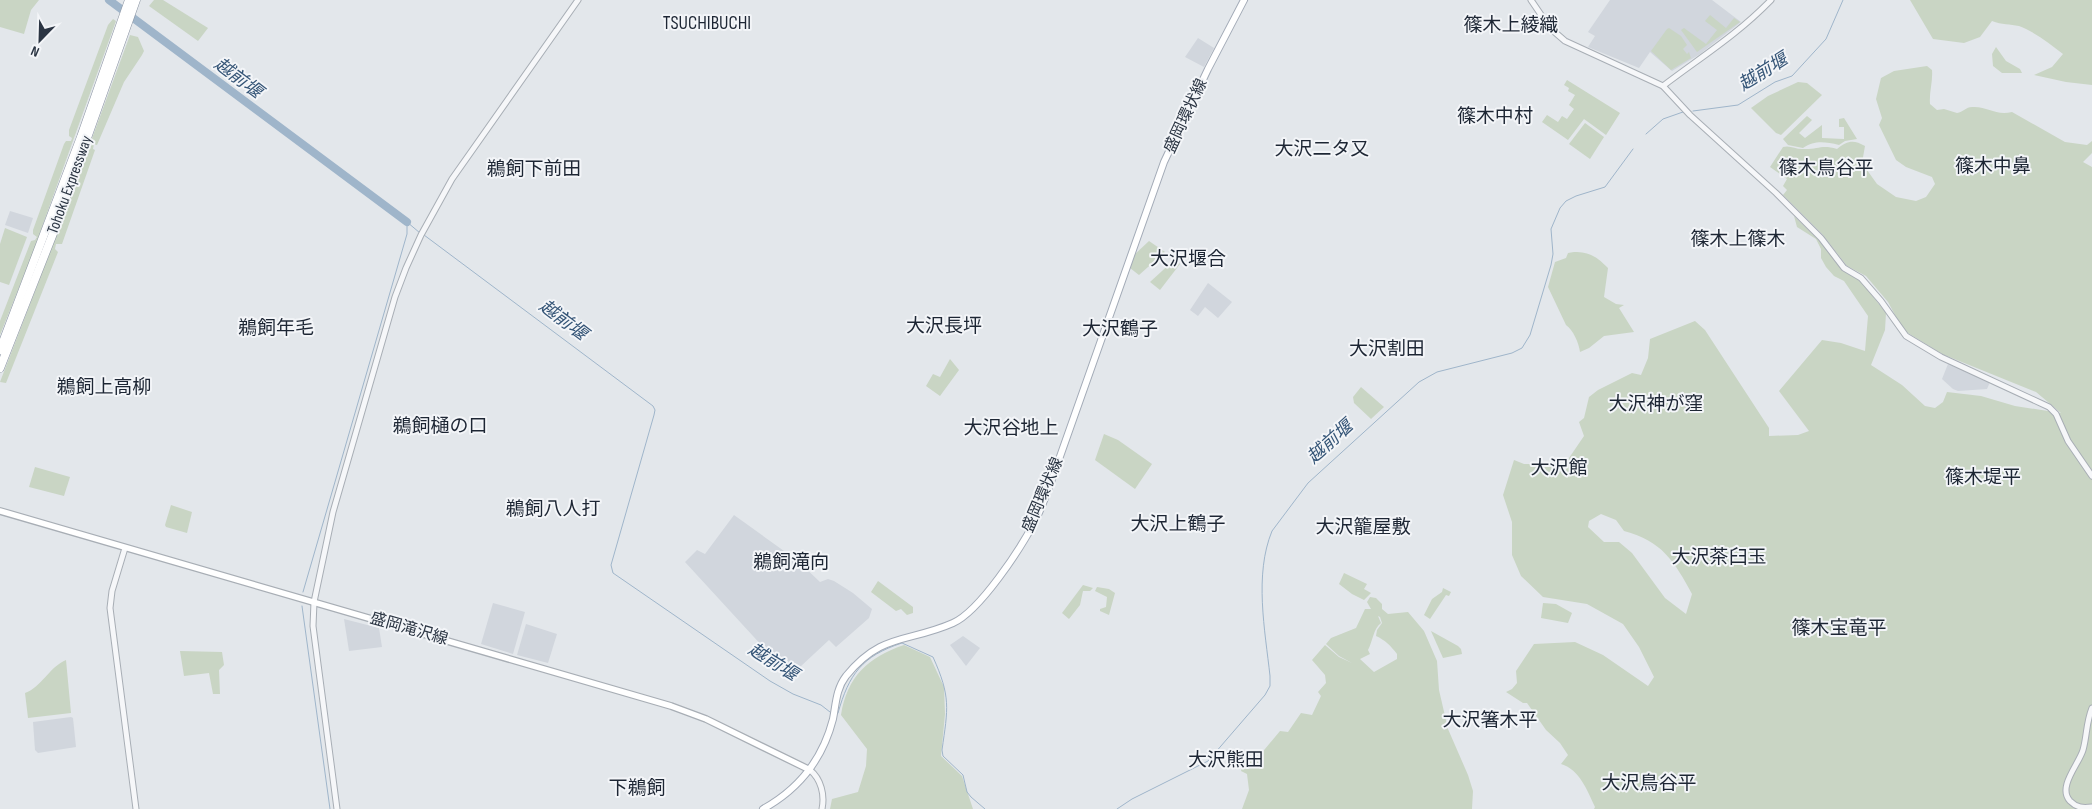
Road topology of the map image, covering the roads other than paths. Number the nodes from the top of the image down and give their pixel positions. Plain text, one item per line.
1 (578, 0) edge
2 (1244, 0) edge
3 (1531, 0) edge
4 (1770, 0) edge
5 (132, 2) edge
6 (125, 23) junction
7 (1663, 86) junction
8 (0, 350) edge
9 (0, 368) edge
10 (2092, 476) edge
11 (0, 511) edge
12 (125, 548) junction
13 (314, 602) junction
14 (2092, 708) edge
15 (810, 770) junction
16 (2092, 807) edge
17 (136, 809) edge
18 (337, 809) edge
19 (763, 809) edge
20 (822, 809) edge

1 - 13 street
2 - 15 main road, 盛岡環状線
3 - 7 street
4 - 7 street
5 - 6 highway, Tohoku Expressway
6 - 8 highway, Tohoku Expressway
6 - 9 highway, Tohoku Expressway
7 - 10 street
11 - 12 main road, 盛岡滝沢線
12 - 13 main road, 盛岡滝沢線
12 - 17 street
13 - 15 main road, 盛岡滝沢線
13 - 18 street
14 - 16 street
15 - 19 main road, 盛岡環状線
15 - 20 street

